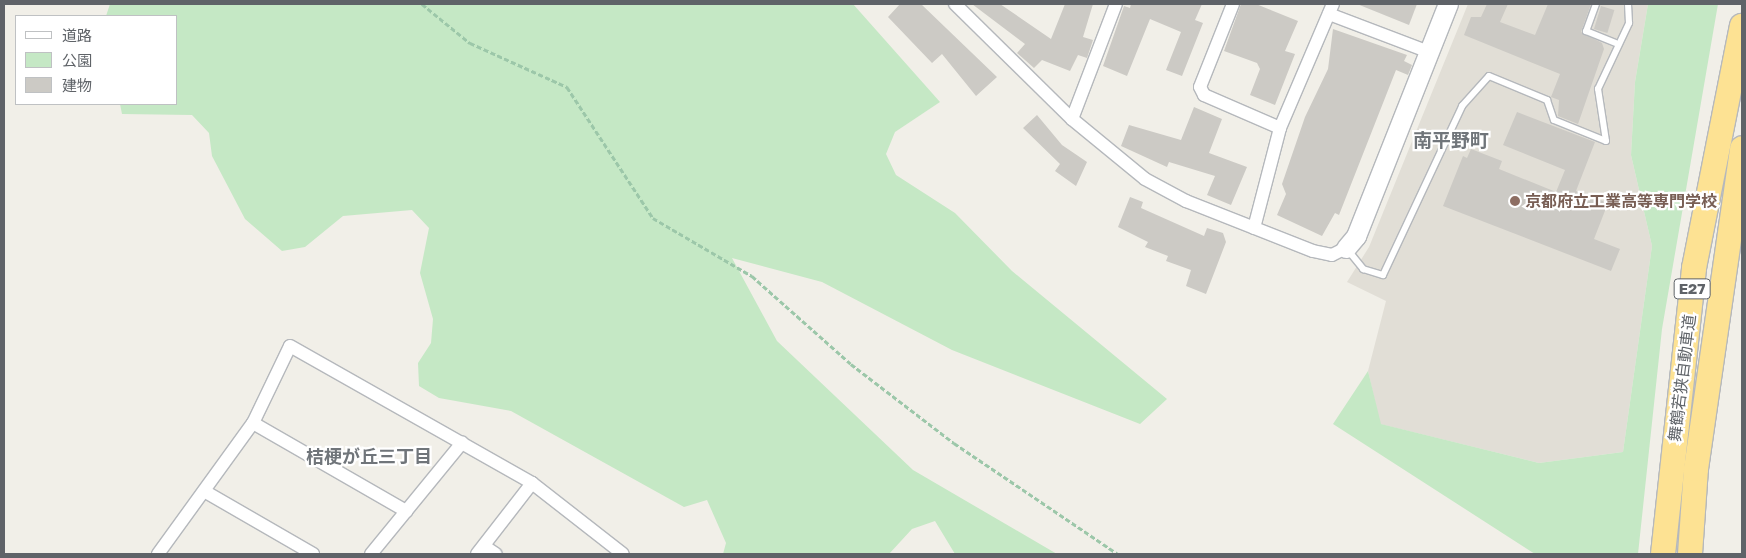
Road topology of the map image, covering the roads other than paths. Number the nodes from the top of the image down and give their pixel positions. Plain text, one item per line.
1 (955, 4) edge
2 (1116, 4) edge
3 (1233, 4) edge
4 (1448, 4) edge
5 (1596, 4) edge
6 (1628, 4) edge
7 (1331, 9) edge
8 (1742, 26) edge
9 (1616, 43) junction
10 (1429, 52) junction
11 (1072, 119) junction
12 (1280, 128) junction
13 (1742, 148) edge
14 (1254, 228) junction
15 (1346, 248) junction
16 (253, 423) junction
17 (462, 442) junction
18 (532, 483) junction
19 (204, 491) junction
20 (406, 511) junction
21 (480, 550) edge
22 (158, 554) edge
23 (313, 554) edge
24 (371, 554) edge
25 (496, 554) edge
26 (623, 554) edge
27 (1663, 554) edge
28 (1690, 554) edge

1 - 11 street
2 - 11 street
3 - 12 street
4 - 10 street
5 - 9 lane
6 - 9 lane
7 - 10 street
7 - 12 street
8 - 27 highway, 舞鶴若狭自動車道 / E27
9 - 15 lane
10 - 15 street
11 - 14 street
12 - 14 street
13 - 28 highway, 舞鶴若狭自動車道 / E27
14 - 15 street
16 - 17 street
16 - 19 street
16 - 20 street
17 - 18 street
17 - 20 street
18 - 21 street
18 - 26 street
19 - 22 street
19 - 23 street
20 - 24 street
21 - 25 street

